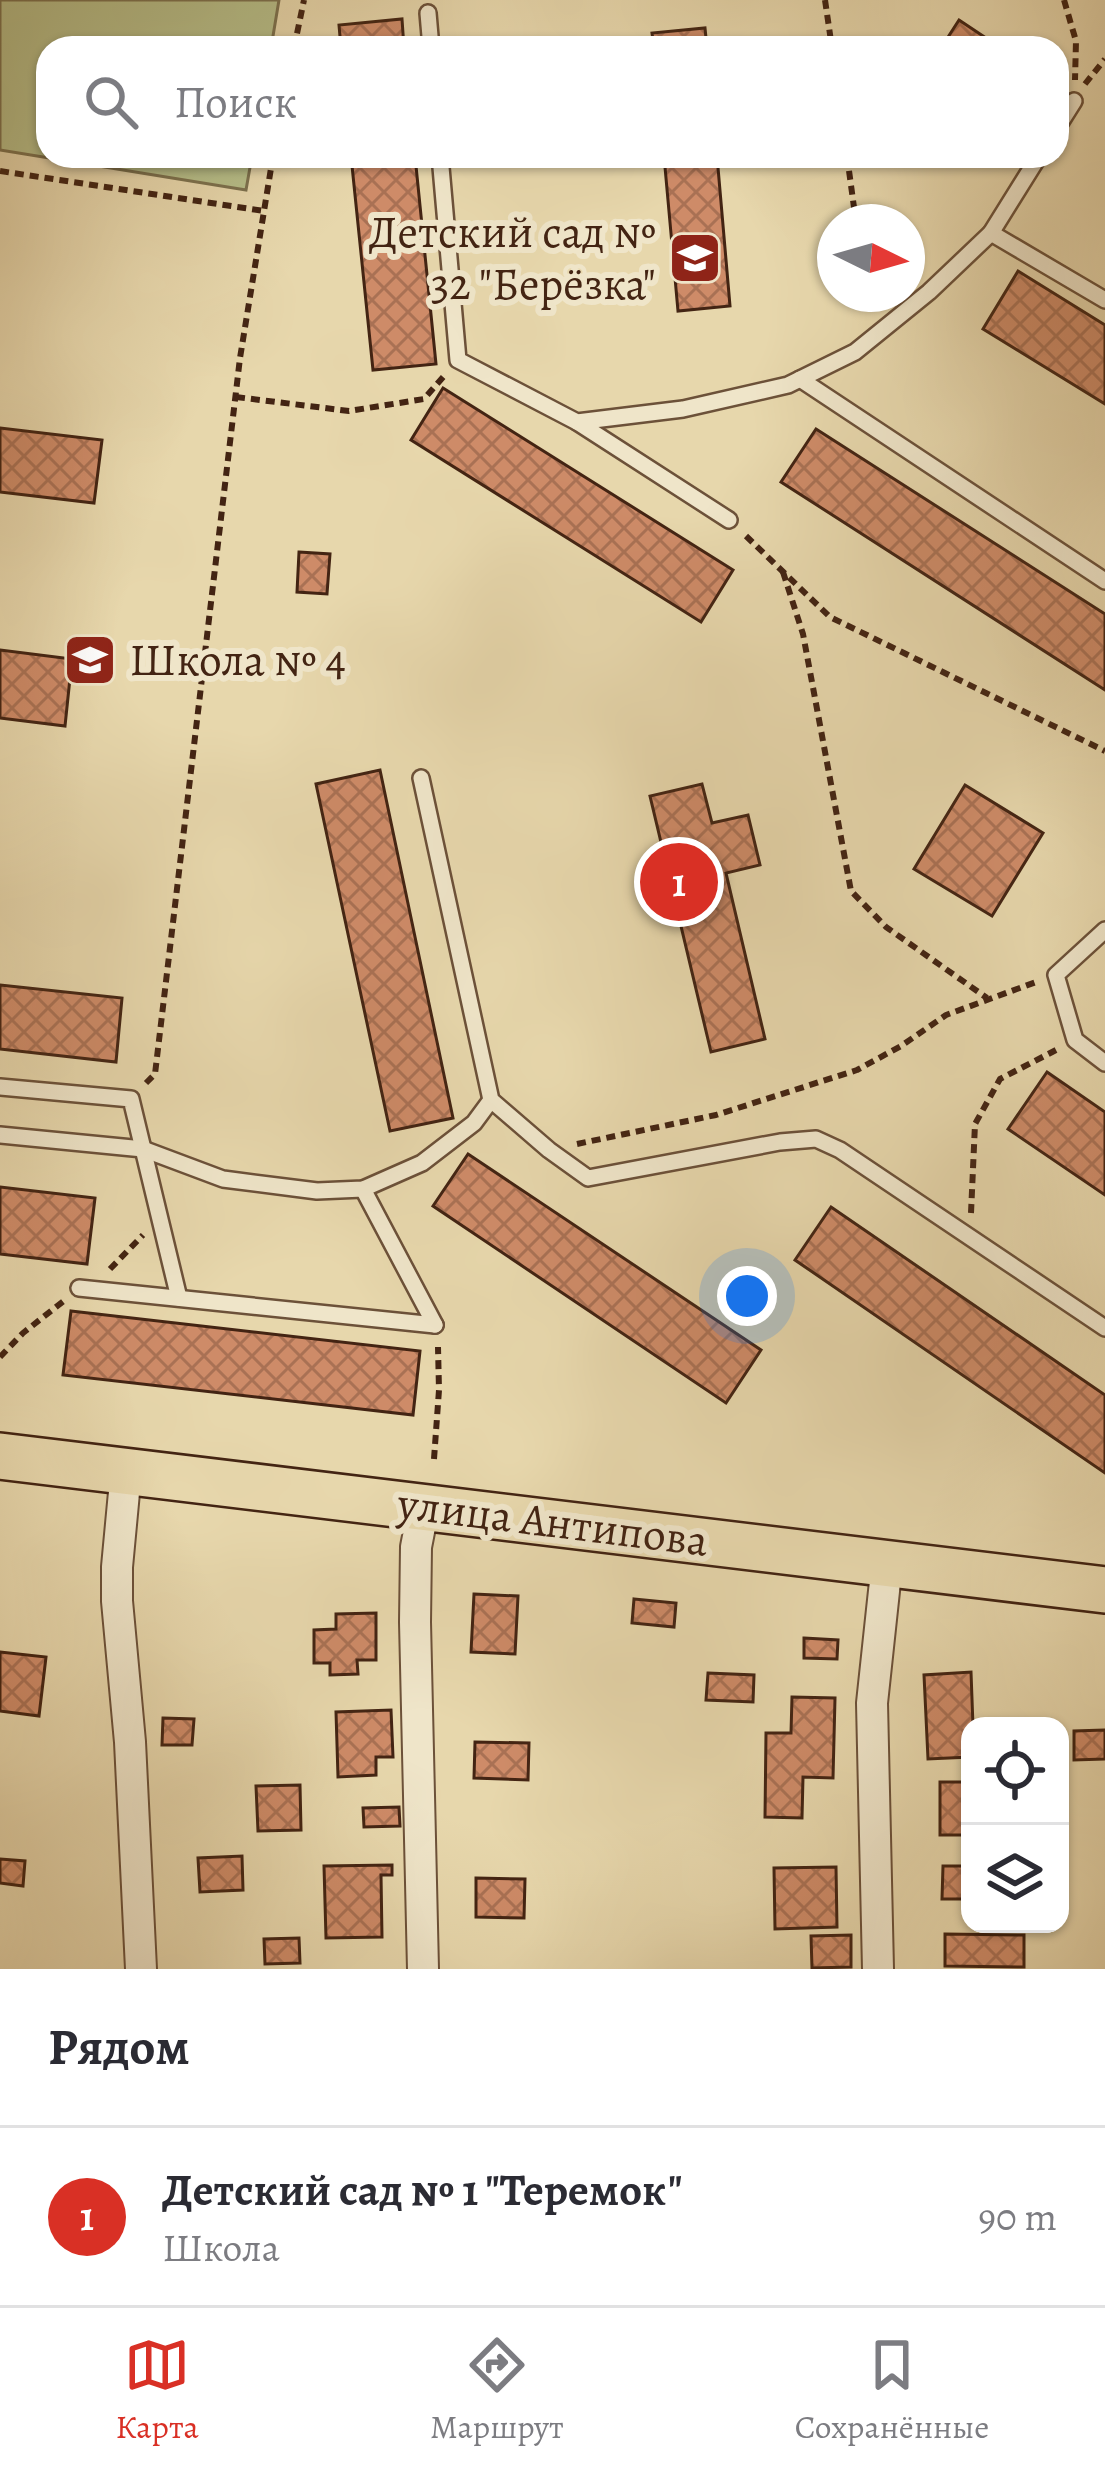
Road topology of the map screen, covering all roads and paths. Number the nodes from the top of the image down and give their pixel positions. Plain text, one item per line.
1 (304, 0) edge
2 (825, 0) edge
3 (1064, 0) edge
4 (428, 13) dead end
5 (296, 36) edge
6 (429, 36) edge
7 (830, 36) edge
8 (1074, 101) joint
9 (1069, 109) edge
10 (271, 168) edge
11 (441, 168) edge
12 (849, 168) edge
13 (1032, 168) edge
14 (0, 170) edge
15 (854, 204) edge
16 (264, 211) junction
17 (991, 233) junction
18 (1105, 300) edge
19 (458, 360) junction
20 (800, 379) junction
21 (236, 397) junction
22 (577, 422) junction
23 (728, 520) joint
24 (783, 572) junction
25 (1105, 581) edge
26 (1105, 751) edge
27 (421, 778) dead end
28 (1105, 930) edge
29 (1056, 975) junction
30 (987, 998) junction
31 (1075, 1040) junction
32 (1105, 1063) edge
33 (0, 1087) edge
34 (131, 1099) junction
35 (491, 1100) junction
36 (0, 1135) edge
37 (143, 1148) junction
38 (549, 1150) junction
39 (363, 1189) junction
40 (970, 1237) junction
41 (79, 1288) dead end
42 (179, 1298) junction
43 (435, 1325) junction
44 (1105, 1328) edge
45 (0, 1456) edge
46 (434, 1459) dead end
47 (126, 1471) junction
48 (424, 1506) junction
49 (887, 1563) junction
50 (1105, 1590) edge
51 (141, 1969) edge
52 (423, 1969) edge
53 (878, 1969) edge

1 - 5 path
2 - 7 path
3 - 8 path
4 - 6 lane
8 - 9 lane
10 - 16 path
11 - 19 lane
12 - 15 path
13 - 17 lane
14 - 16 path
16 - 21 path
17 - 18 lane
17 - 20 lane
19 - 21 path
19 - 22 lane
20 - 22 lane
20 - 25 lane
21 - 34 path
22 - 23 lane
23 - 24 path
24 - 26 path
24 - 30 path
27 - 35 lane
28 - 29 lane
29 - 30 path
29 - 31 lane
30 - 38 path
31 - 32 lane
31 - 40 path
33 - 34 lane
34 - 37 lane
35 - 38 lane
35 - 39 lane
36 - 37 lane
37 - 39 lane
37 - 42 lane
38 - 40 lane
39 - 43 lane
40 - 44 lane
41 - 42 lane
42 - 43 lane
43 - 46 path
45 - 47 main road, улица Антипова
47 - 48 main road, улица Антипова
47 - 51 street
48 - 49 main road, улица Антипова
48 - 52 street
49 - 50 main road, улица Антипова
49 - 53 street

